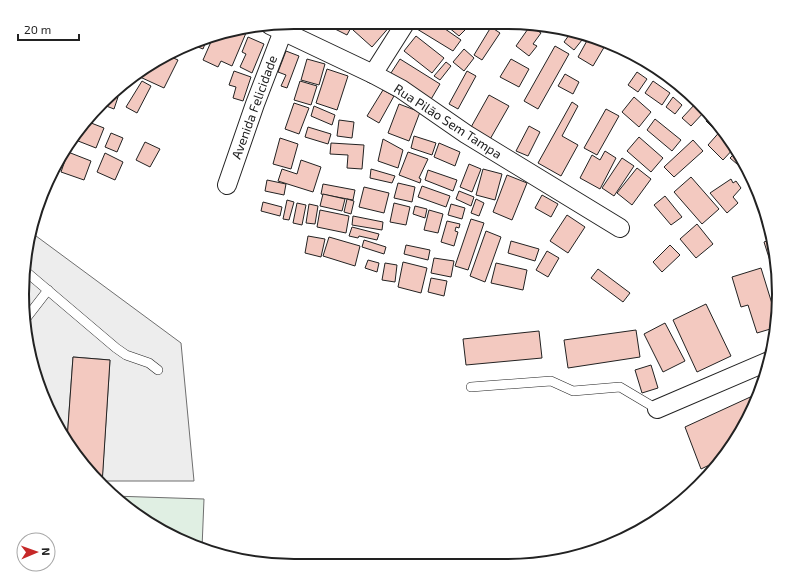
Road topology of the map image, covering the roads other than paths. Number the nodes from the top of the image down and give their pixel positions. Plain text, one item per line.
1 (402, 29) edge
2 (275, 30) edge
3 (280, 30) edge
4 (373, 74) junction
5 (227, 184) dead end
6 (620, 228) dead end
7 (30, 275) edge
8 (48, 290) junction
9 (30, 313) edge
10 (763, 364) edge
11 (158, 370) dead end
12 (471, 387) dead end
13 (657, 409) joint

1 - 4 street
2 - 5 street, Avenida Felicidade
3 - 4 street, Rua Pilão Sem Tampa
4 - 6 street, Rua Pilão Sem Tampa
7 - 8 lane
8 - 9 lane
8 - 11 lane
10 - 13 street
12 - 13 lane

